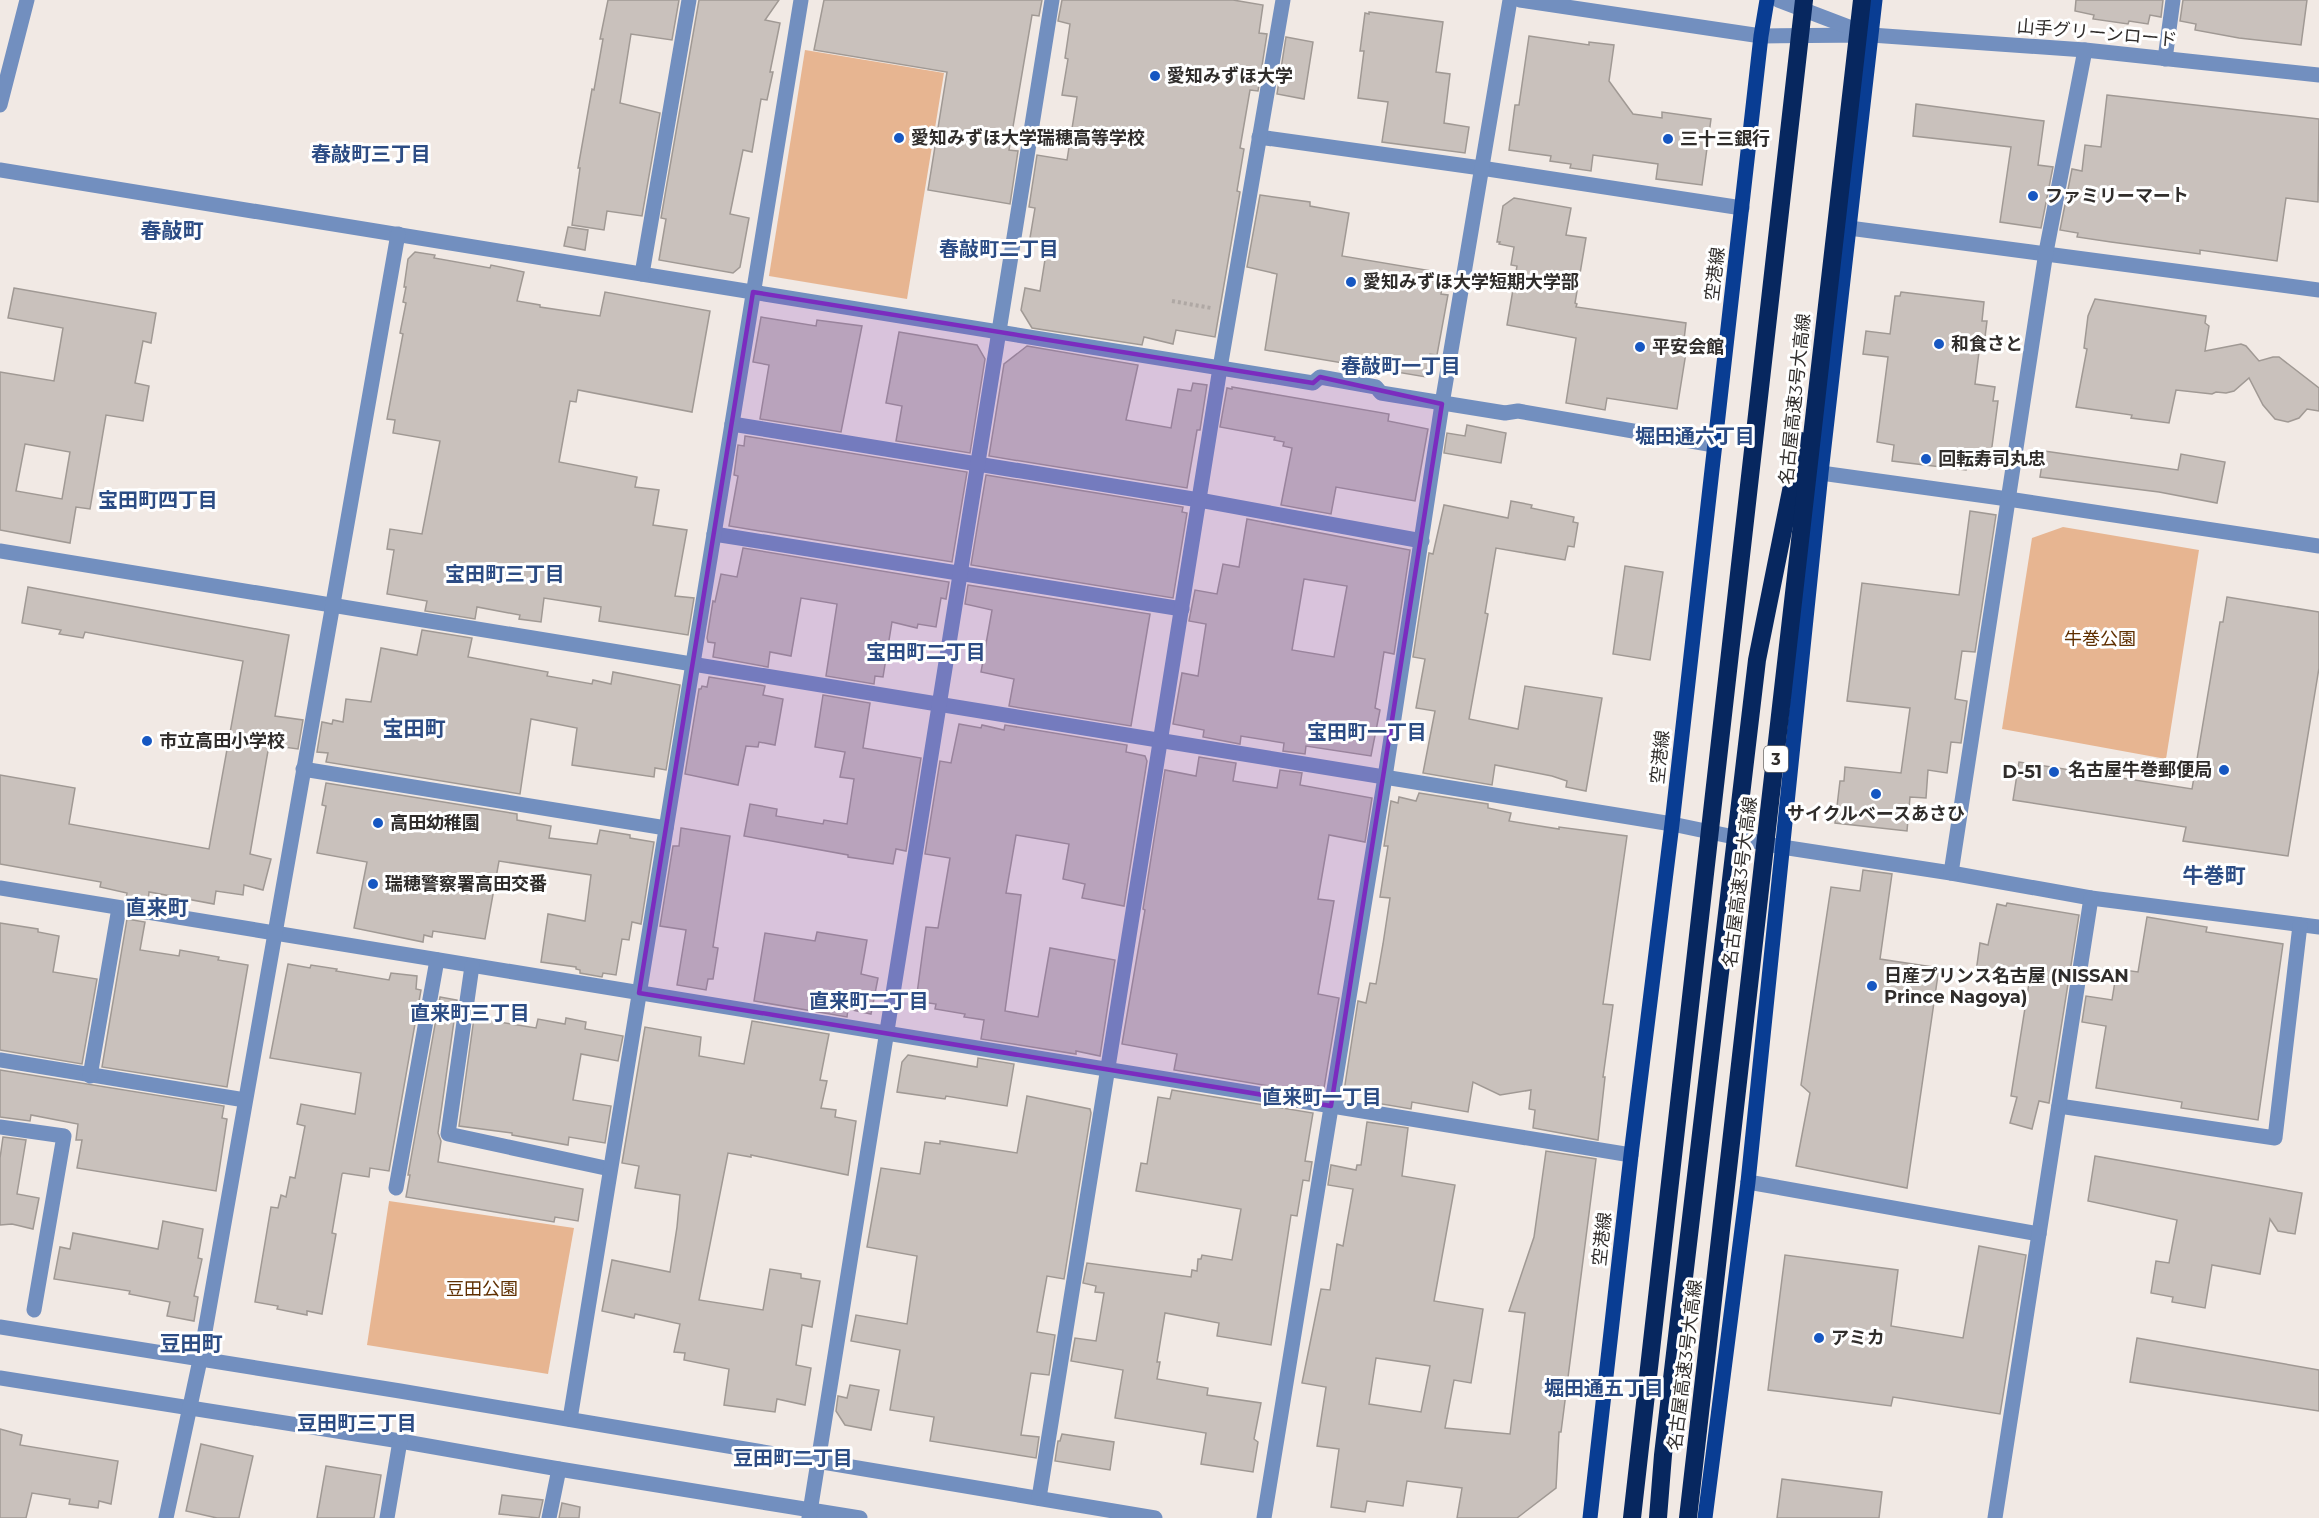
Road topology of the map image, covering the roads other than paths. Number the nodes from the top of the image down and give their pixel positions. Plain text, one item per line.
1 (27, 0) edge
2 (689, 0) edge
3 (801, 0) edge
4 (1052, 0) edge
5 (1283, 0) edge
6 (1510, 0) edge
7 (1520, 0) edge
8 (1767, 0) edge
9 (1778, 0) edge
10 (1804, 0) edge
11 (1862, 0) edge
12 (1875, 0) edge
13 (2173, 0) edge
14 (1871, 35) junction
15 (1761, 36) junction
16 (2085, 50) junction
17 (2165, 59) junction
18 (2319, 75) edge
19 (0, 105) edge
20 (1259, 137) junction
21 (1481, 168) junction
22 (1855, 169) junction
23 (0, 170) edge
24 (1742, 208) junction
25 (1848, 228) junction
26 (398, 234) junction
27 (2046, 252) junction
28 (642, 274) junction
29 (2319, 290) edge
30 (753, 292) junction
31 (999, 332) junction
32 (1220, 368) junction
33 (1442, 404) junction
34 (732, 424) junction
35 (1714, 445) junction
36 (978, 462) junction
37 (1821, 473) junction
38 (2008, 499) junction
39 (1199, 500) junction
40 (714, 534) junction
41 (1422, 541) junction
42 (2319, 546) edge
43 (0, 551) edge
44 (960, 574) junction
45 (332, 606) junction
46 (1182, 609) junction
47 (693, 664) junction
48 (940, 705) junction
49 (1161, 740) junction
50 (303, 769) junction
51 (1385, 777) junction
52 (1672, 824) junction
53 (666, 828) junction
54 (1782, 847) junction
55 (1952, 873) junction
56 (0, 888) edge
57 (2091, 898) junction
58 (119, 908) junction
59 (2300, 925) junction
60 (2319, 927) edge
61 (274, 933) junction
62 (437, 960) junction
63 (472, 966) junction
64 (639, 993) junction
65 (887, 1034) junction
66 (0, 1060) edge
67 (1108, 1070) junction
68 (90, 1076) junction
69 (245, 1100) junction
70 (1331, 1106) junction
71 (2059, 1106) junction
72 (0, 1127) edge
73 (1631, 1155) junction
74 (610, 1169) junction
75 (1748, 1182) junction
76 (396, 1188) dead end
77 (2039, 1234) junction
78 (34, 1310) dead end
79 (0, 1327) edge
80 (200, 1360) junction
81 (0, 1378) edge
82 (191, 1409) junction
83 (570, 1419) junction
84 (400, 1441) junction
85 (818, 1462) junction
86 (559, 1469) junction
87 (1040, 1498) junction
88 (809, 1514) edge
89 (166, 1518) edge
90 (387, 1518) edge
91 (549, 1518) edge
92 (860, 1518) edge
93 (1155, 1518) edge
94 (1264, 1518) edge
95 (1590, 1518) edge
96 (1632, 1518) edge
97 (1658, 1518) edge
98 (1688, 1518) edge
99 (1705, 1518) edge
100 (1995, 1518) edge

1 - 19 street
2 - 28 street
3 - 30 street
4 - 31 street
5 - 20 street
6 - 21 street
7 - 15 street, 山手グリーンロード
8 - 15 main road, 空港線
9 - 14 street, 山手グリーンロード
10 - 96 highway, 名古屋高速3号大高線
11 - 98 highway, 名古屋高速3号大高線 / 3
12 - 14 main road
13 - 17 street
14 - 15 street, 山手グリーンロード
14 - 16 street, 山手グリーンロード
14 - 22 main road
15 - 24 main road, 空港線
16 - 17 street, 山手グリーンロード
16 - 27 street
17 - 18 street, 山手グリーンロード
20 - 21 street
20 - 32 street
21 - 24 street
21 - 33 street
22 - 25 main road
22 - 97 highway
23 - 26 street
24 - 35 main road, 空港線
25 - 27 street
25 - 37 main road
26 - 28 street
26 - 45 street
27 - 29 street
27 - 38 street
28 - 30 street
30 - 31 street
30 - 34 street
31 - 32 street
31 - 36 street
32 - 33 street
32 - 39 street
33 - 35 street
33 - 41 street
34 - 36 street
34 - 40 street
35 - 52 main road, 空港線
36 - 39 street
36 - 44 street
37 - 38 street
37 - 54 main road
38 - 42 street
38 - 55 street
39 - 41 street
39 - 46 street
40 - 44 street
40 - 47 street
41 - 51 street
43 - 45 street
44 - 46 street
44 - 48 street
45 - 47 street
45 - 50 street
46 - 49 street
47 - 48 street
47 - 53 street
48 - 49 street
48 - 65 street
49 - 51 street
49 - 67 street
50 - 53 street
50 - 61 street
51 - 52 street
51 - 70 street
52 - 54 street
52 - 73 main road, 空港線
53 - 64 street
54 - 55 street
54 - 75 main road
55 - 57 street
56 - 58 street
57 - 59 street
57 - 71 street
58 - 61 street
58 - 68 street
59 - 60 street
59 - 71 street
61 - 62 street
61 - 69 street
62 - 63 street
62 - 76 street
63 - 64 street
63 - 74 street
64 - 65 street
64 - 74 street
65 - 67 street
65 - 85 street
66 - 68 street
67 - 70 street
67 - 87 street
68 - 69 street
69 - 80 street
70 - 73 street
70 - 94 street
71 - 77 street
72 - 78 street
73 - 95 main road, 空港線
74 - 83 street
75 - 77 street
75 - 99 main road
77 - 100 street
79 - 80 street
80 - 82 street
80 - 83 street
81 - 82 street
82 - 84 street
82 - 89 street
83 - 85 street
84 - 86 street
84 - 90 street
85 - 87 street
85 - 88 street
86 - 88 street
86 - 91 street
87 - 93 street
88 - 92 street

